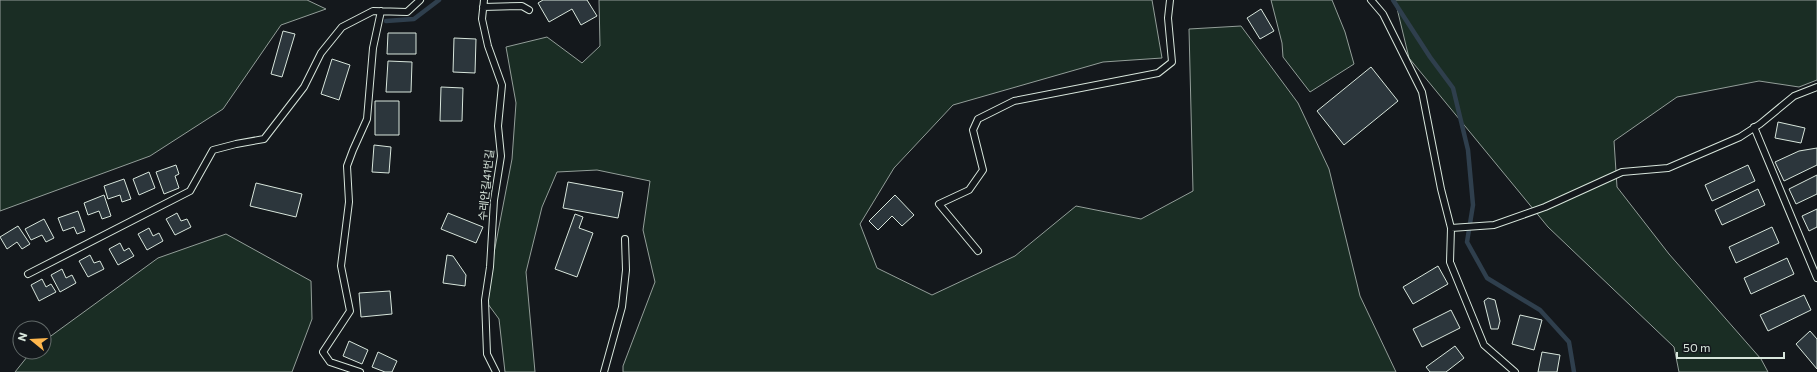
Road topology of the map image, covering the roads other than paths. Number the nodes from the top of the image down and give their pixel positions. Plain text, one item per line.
1 (420, 0) edge
2 (484, 0) edge
3 (1170, 0) edge
4 (1371, 0) edge
5 (483, 7) junction
6 (529, 10) dead end
7 (380, 11) junction
8 (1817, 87) edge
9 (1754, 128) junction
10 (1451, 228) junction
11 (625, 239) dead end
12 (978, 251) dead end
13 (28, 274) dead end
14 (1817, 278) edge
15 (490, 361) junction
16 (360, 372) edge
17 (488, 372) edge
18 (496, 372) edge
19 (604, 372) edge
20 (1515, 372) edge

1 - 7 lane
2 - 5 lane, 수레안길41번길
3 - 12 lane
4 - 10 lane
5 - 6 lane
5 - 15 lane, 수레안길41번길
7 - 13 lane
7 - 16 lane
8 - 9 lane
9 - 10 lane
9 - 14 lane
10 - 20 lane
11 - 19 lane
15 - 17 lane
15 - 18 lane, 수레안길41번길

